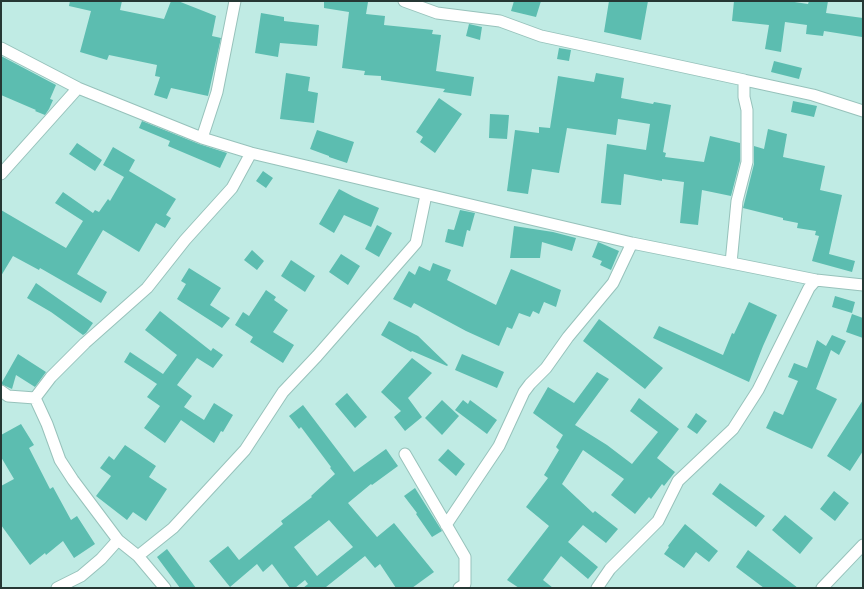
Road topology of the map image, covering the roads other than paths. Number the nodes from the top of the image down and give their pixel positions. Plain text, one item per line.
1 (235, 1) edge
2 (404, 1) edge
3 (1, 48) edge
4 (744, 80) junction
5 (78, 88) junction
6 (863, 111) edge
7 (202, 138) junction
8 (251, 153) junction
9 (1, 174) edge
10 (426, 195) junction
11 (632, 243) junction
12 (731, 263) junction
13 (816, 280) junction
14 (863, 285) edge
15 (3, 396) edge
16 (35, 398) junction
17 (405, 454) dead end
18 (446, 525) junction
19 (118, 540) junction
20 (863, 544) edge
21 (138, 556) junction
22 (57, 588) edge
23 (165, 588) edge
24 (458, 588) edge
25 (597, 588) edge
26 (822, 588) edge

1 - 7 street
2 - 4 street
3 - 5 street
4 - 6 street
4 - 12 street
5 - 7 street
5 - 9 street
7 - 8 street
8 - 10 street
8 - 16 street
10 - 11 street
10 - 21 street
11 - 12 street
11 - 18 street
12 - 13 street
13 - 14 street
13 - 25 street
15 - 16 street
16 - 19 street
17 - 18 street
18 - 24 street
19 - 21 street
19 - 22 street
20 - 26 street
21 - 23 street

